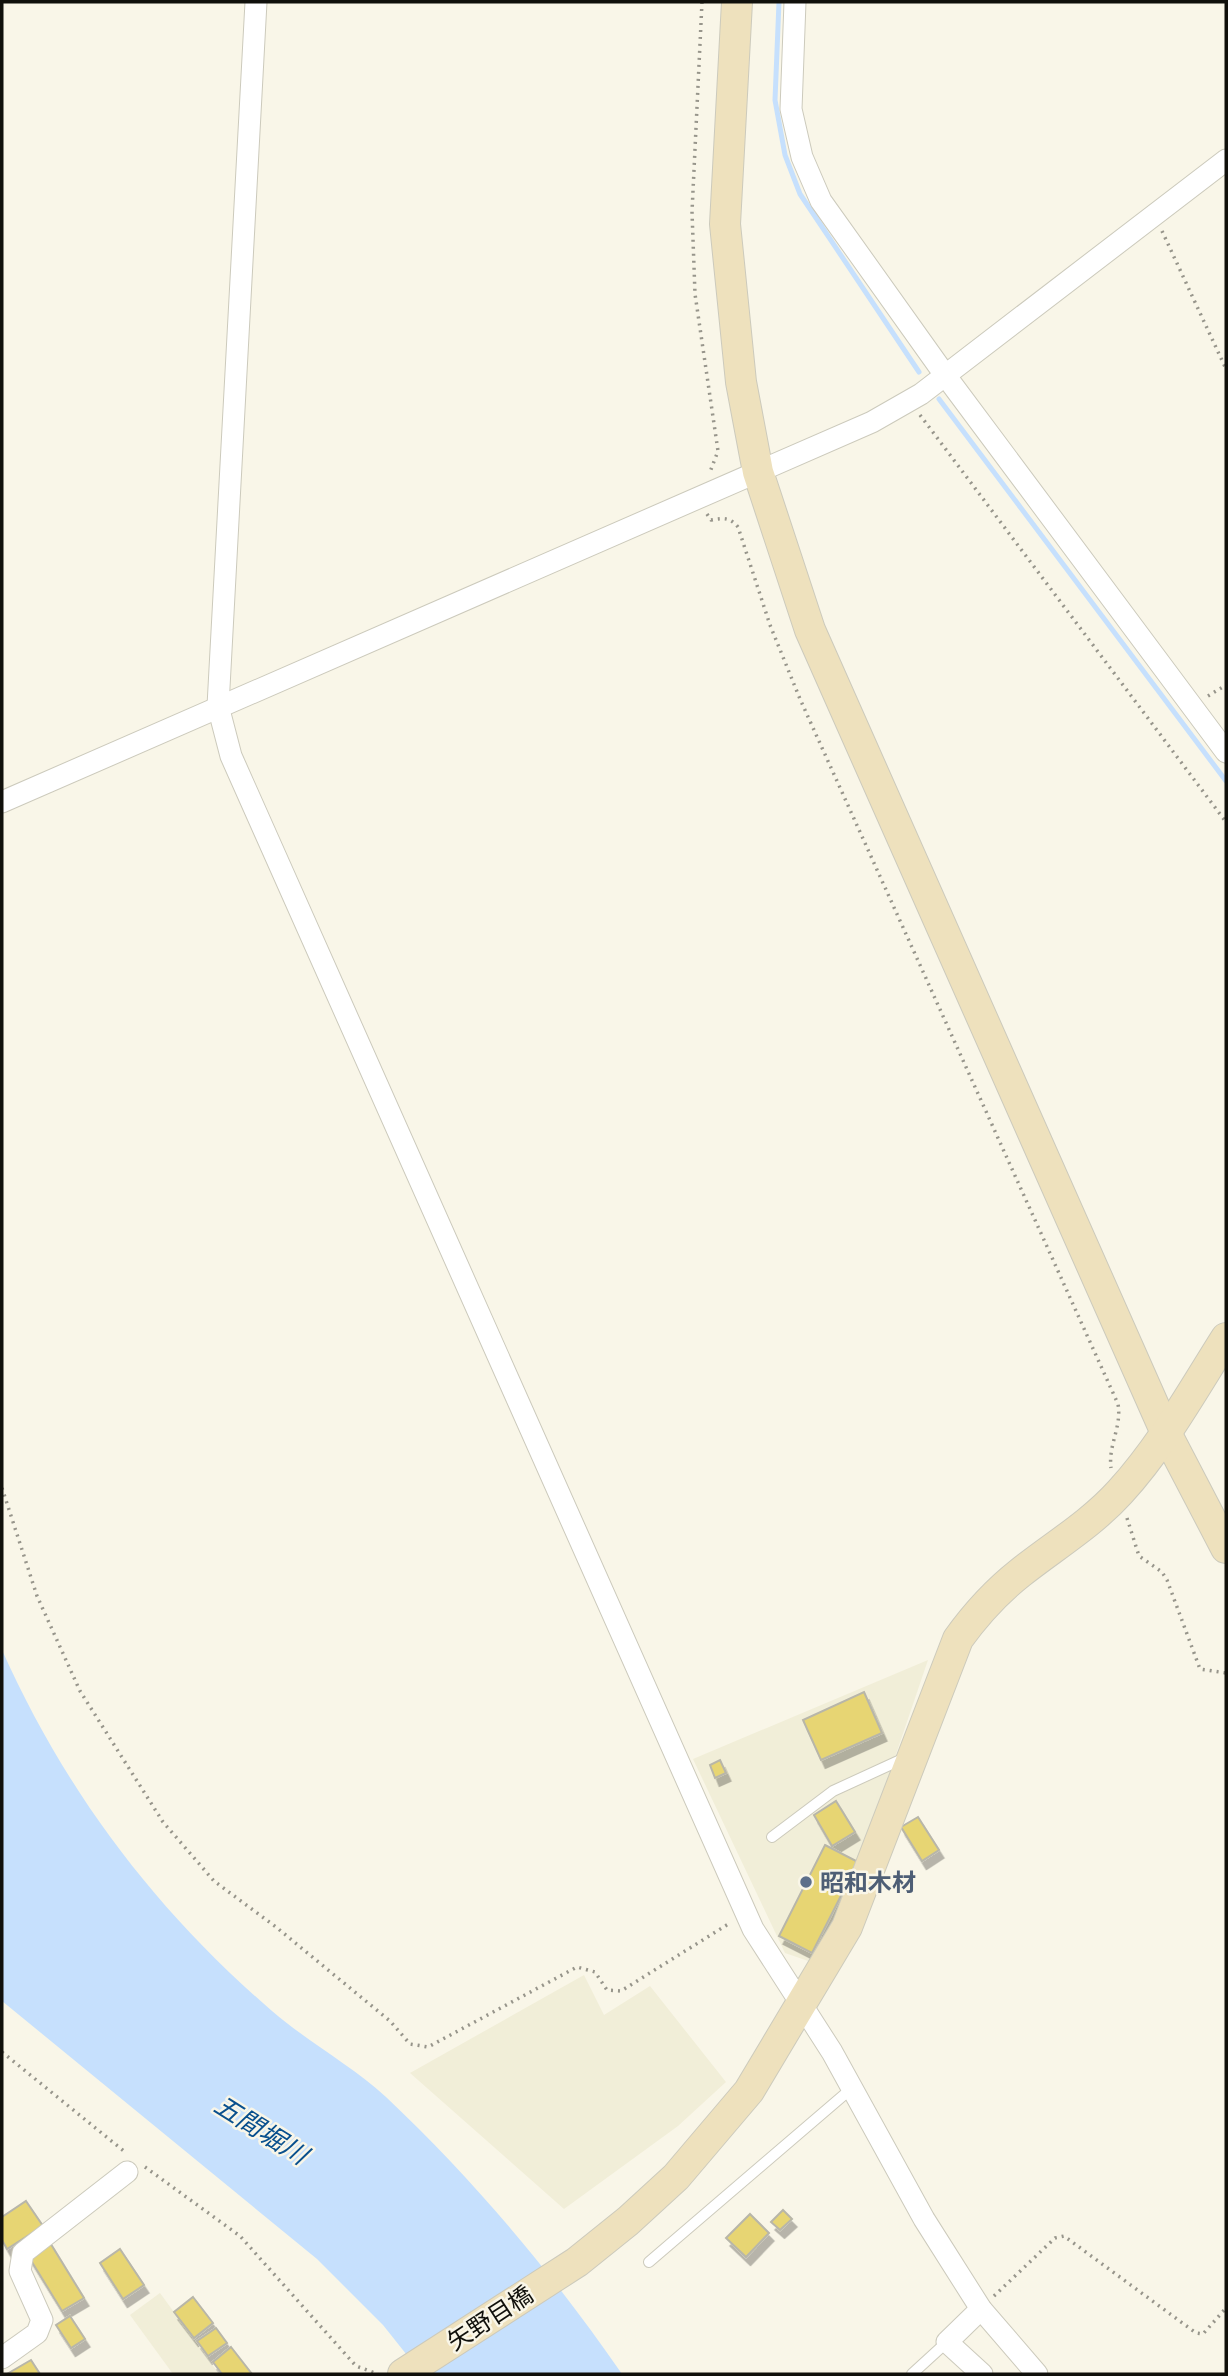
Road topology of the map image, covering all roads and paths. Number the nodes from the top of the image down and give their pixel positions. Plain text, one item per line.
1 (256, 2) edge
2 (702, 2) edge
3 (737, 2) edge
4 (795, 2) edge
5 (1226, 160) edge
6 (1154, 215) junction
7 (1226, 369) edge
8 (945, 375) junction
9 (909, 401) junction
10 (758, 472) junction
11 (698, 499) junction
12 (218, 706) junction
13 (1226, 752) edge
14 (2, 802) edge
15 (1226, 822) edge
16 (1226, 1338) edge
17 (1166, 1433) junction
18 (2, 1489) edge
19 (1120, 1492) junction
20 (1226, 1548) edge
21 (1226, 1674) edge
22 (912, 1755) junction
23 (772, 1837) dead end
24 (746, 1913) junction
25 (803, 2005) junction
26 (2, 2052) edge
27 (852, 2088) junction
28 (134, 2165) junction
29 (649, 2262) dead end
30 (1226, 2308) edge
31 (981, 2309) junction
32 (947, 2342) junction
33 (2, 2358) edge
34 (377, 2374) edge
35 (403, 2374) edge
36 (912, 2374) edge
37 (982, 2374) edge
38 (1037, 2374) edge

1 - 12 street
2 - 11 path
3 - 10 street
4 - 8 street
5 - 6 street
6 - 7 path
6 - 8 street
8 - 9 street
8 - 13 street
9 - 10 street
9 - 15 path
10 - 11 street
10 - 17 street
11 - 12 street
11 - 19 path
12 - 14 street
12 - 24 street
16 - 17 street, 矢野目橋
17 - 19 street, 矢野目橋
17 - 20 street
18 - 24 path
19 - 21 path
19 - 22 street, 矢野目橋
22 - 23 lane
22 - 25 street, 矢野目橋
24 - 25 street
25 - 27 street
25 - 35 street, 矢野目橋
26 - 28 path
27 - 29 lane
27 - 31 street
28 - 33 street
28 - 34 path
30 - 31 path
31 - 32 street
31 - 38 street
32 - 36 lane
32 - 37 street

